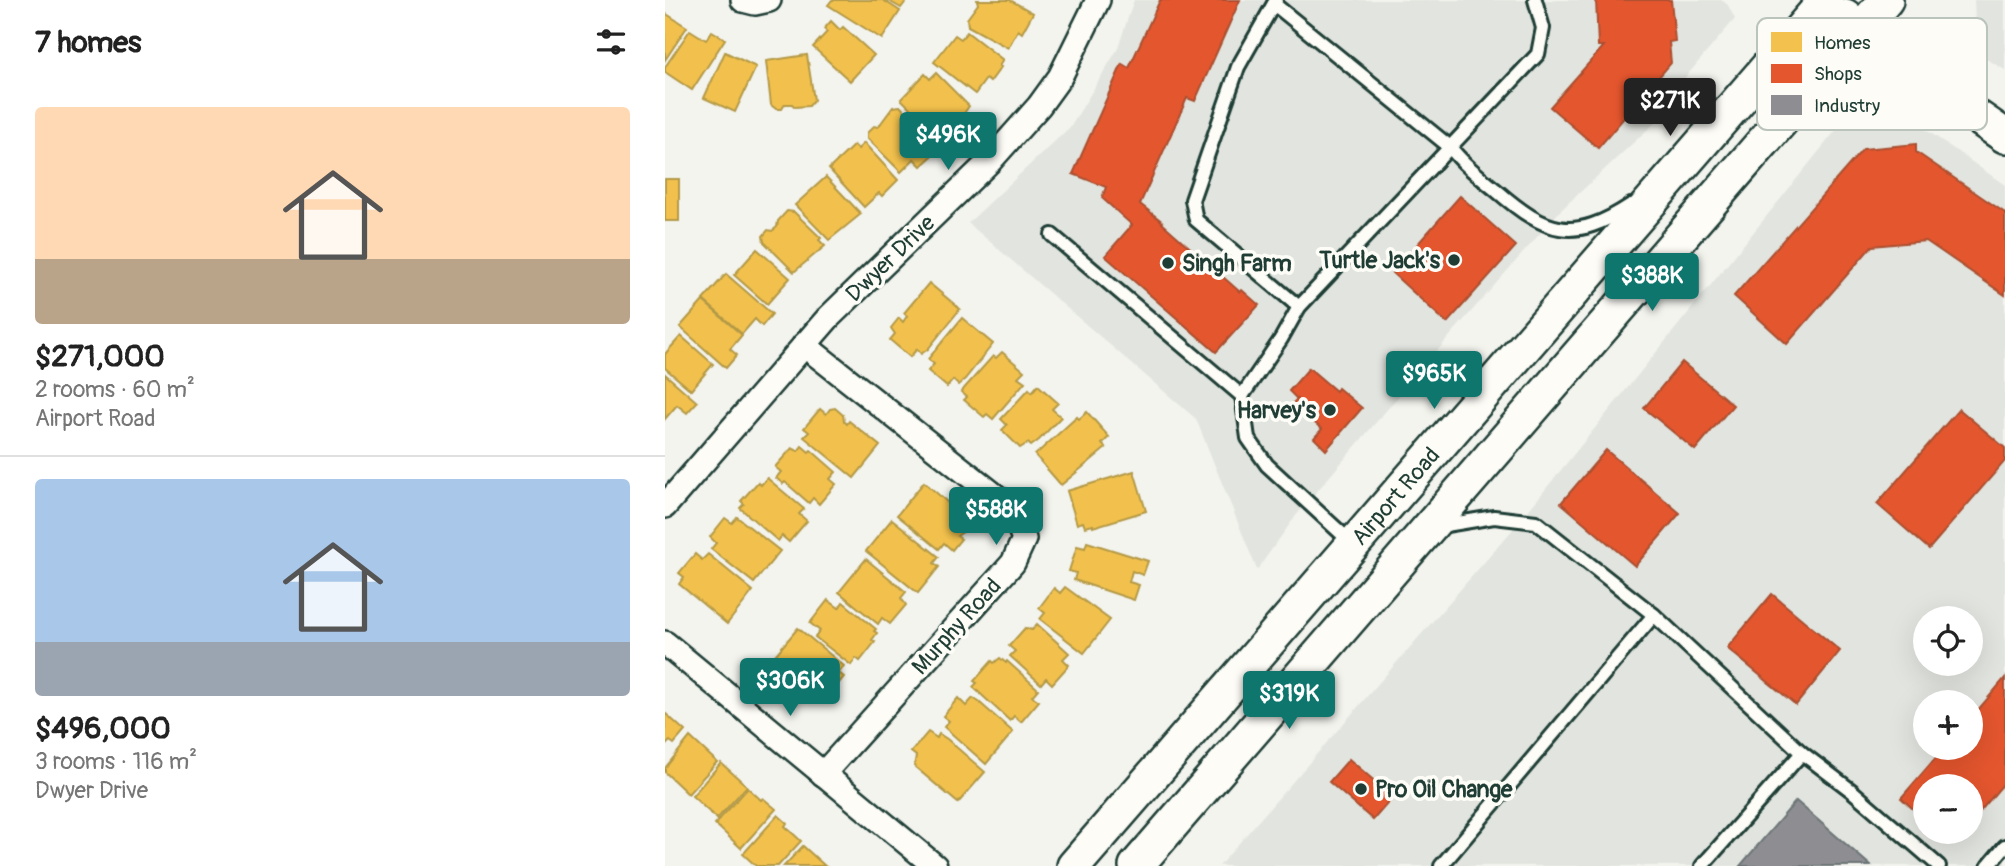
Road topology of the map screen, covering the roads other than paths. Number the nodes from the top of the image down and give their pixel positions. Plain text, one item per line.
1 (743, 0) edge
2 (769, 0) edge
3 (1098, 0) edge
4 (1535, 0) edge
5 (1826, 0) edge
6 (1886, 0) edge
7 (1275, 2) edge
8 (1810, 18) edge
9 (1847, 18) edge
10 (1871, 18) edge
11 (1757, 80) edge
12 (1987, 124) edge
13 (1774, 130) edge
14 (2005, 136) edge
15 (1450, 146) junction
16 (1670, 180) junction
17 (1052, 235) dead end
18 (1299, 307) junction
19 (804, 345) junction
20 (1242, 396) junction
21 (665, 506) edge
22 (1429, 527) junction
23 (1353, 544) junction
24 (1654, 615) junction
25 (665, 643) edge
26 (1803, 753) junction
27 (823, 774) junction
28 (2005, 846) edge
29 (935, 866) edge
30 (1075, 866) edge
31 (1136, 866) edge
32 (1441, 866) edge
33 (1702, 866) edge
34 (1939, 866) edge
35 (1988, 866) edge

1 - 2 street
3 - 19 street, Dwyer Drive
4 - 15 lane
5 - 8 main road, Airport Road
5 - 9 main road
6 - 10 main road, Airport Road
7 - 15 lane
7 - 18 lane
11 - 16 main road, Airport Road
12 - 14 main road
13 - 22 main road, Airport Road
15 - 16 lane
15 - 18 lane
16 - 23 main road, Airport Road
17 - 20 lane
18 - 20 lane
19 - 21 street, Dwyer Drive
19 - 27 street, Murphy Road
20 - 23 lane
22 - 24 lane
22 - 31 main road, Airport Road
23 - 30 main road, Airport Road
24 - 26 lane
24 - 32 lane
25 - 27 street
26 - 33 lane
26 - 34 lane
27 - 29 street
28 - 35 lane

